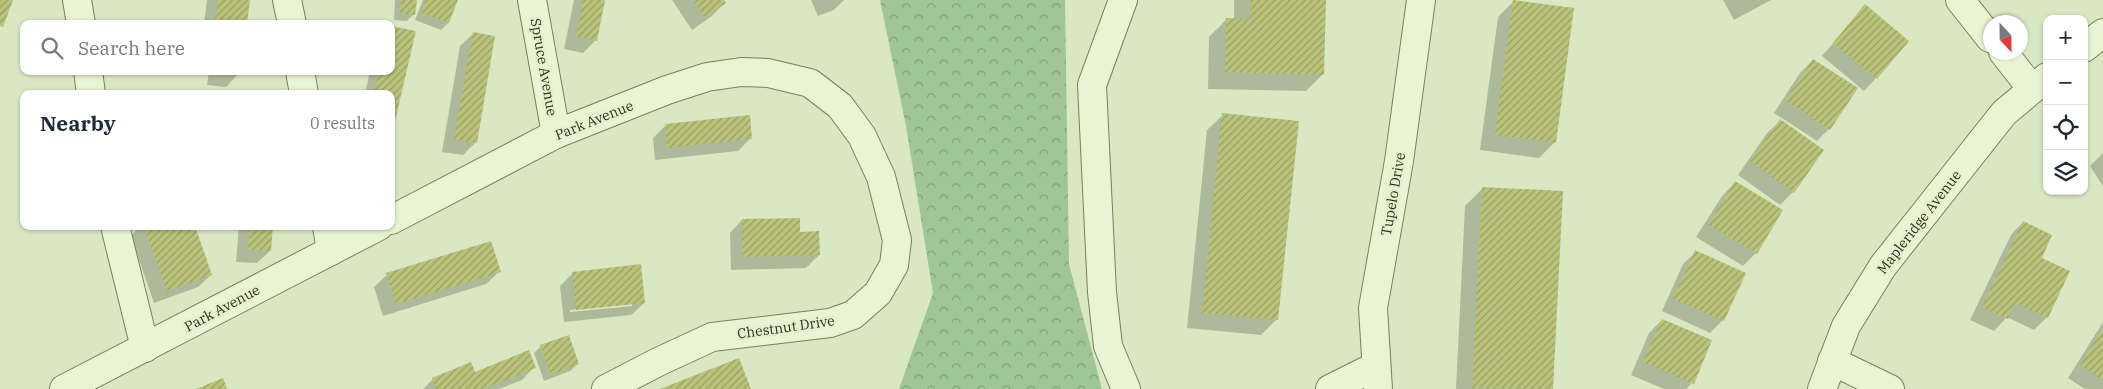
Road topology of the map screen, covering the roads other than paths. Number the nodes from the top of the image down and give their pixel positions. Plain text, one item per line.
1 (77, 0) edge
2 (287, 0) edge
3 (532, 0) edge
4 (1123, 0) edge
5 (1421, 0) edge
6 (1960, 0) edge
7 (80, 20) edge
8 (291, 20) edge
9 (1983, 29) edge
10 (2103, 33) edge
11 (2088, 45) edge
12 (2012, 60) edge
13 (89, 75) edge
14 (301, 75) edge
15 (2039, 83) edge
16 (810, 84) joint
17 (90, 90) edge
18 (303, 90) edge
19 (556, 134) junction
20 (395, 218) edge
21 (116, 230) edge
22 (364, 230) edge
23 (329, 239) edge
24 (145, 348) junction
25 (1832, 361) junction
26 (1377, 378) edge
27 (64, 389) edge
28 (606, 389) edge
29 (1126, 389) edge
30 (1330, 389) edge
31 (1822, 389) edge
32 (1890, 389) edge

1 - 7 street
2 - 8 street
3 - 19 street, Spruce Avenue
4 - 29 street
5 - 26 street, Tupelo Drive
6 - 9 street
10 - 11 street
12 - 15 street
13 - 17 street
14 - 18 street
15 - 25 street, Mapleridge Avenue
16 - 19 street, Park Avenue
16 - 28 street, Chestnut Drive
19 - 20 street, Park Avenue
21 - 24 street
22 - 23 street, Park Avenue
23 - 24 street, Park Avenue
24 - 27 street, Park Avenue
25 - 31 street, Mapleridge Avenue
25 - 32 street
26 - 30 street

